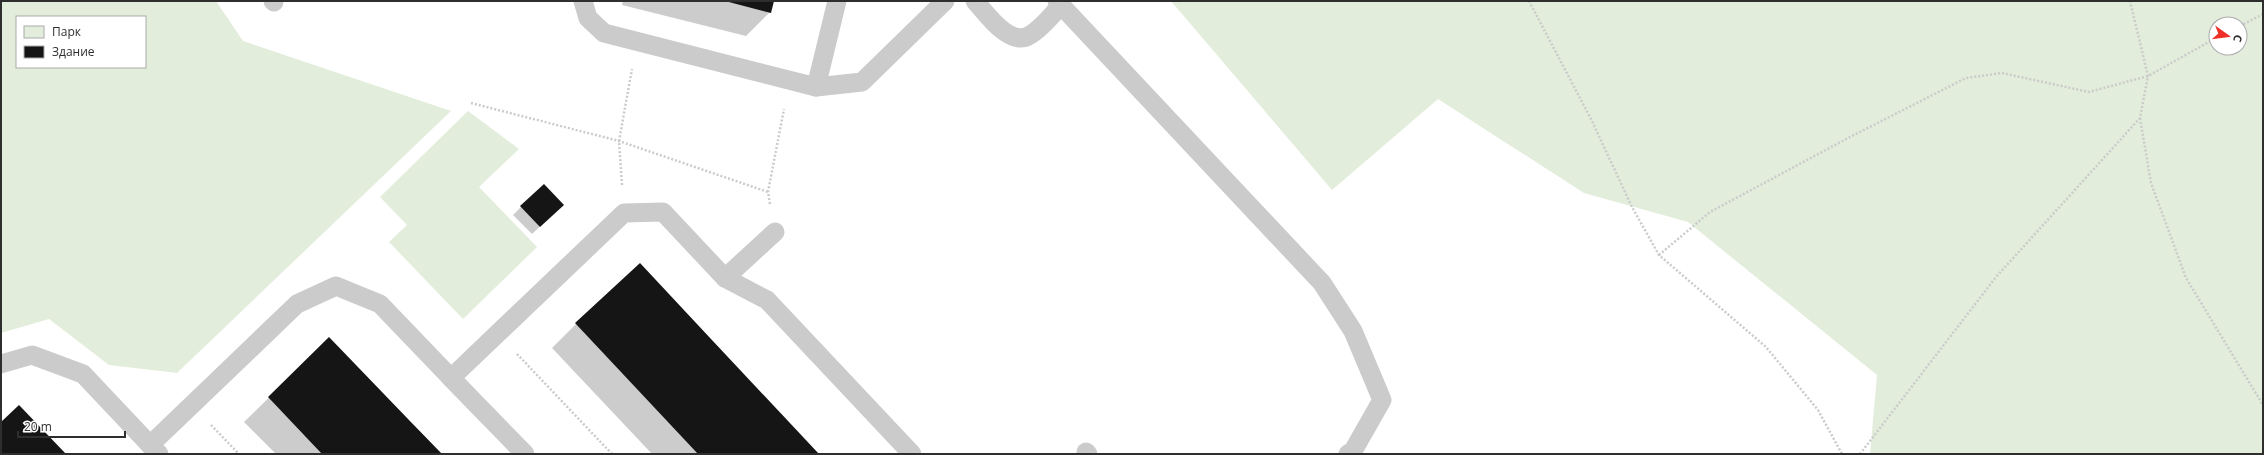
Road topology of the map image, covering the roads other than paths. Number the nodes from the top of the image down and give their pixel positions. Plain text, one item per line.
1 (583, 1) edge
2 (837, 1) edge
3 (945, 1) edge
4 (975, 1) edge
5 (1059, 3) edge
6 (816, 87) junction
7 (775, 232) dead end
8 (725, 278) junction
9 (1, 364) edge
10 (451, 378) junction
11 (154, 449) edge
12 (525, 454) edge
13 (912, 454) edge
14 (1348, 454) edge

1 - 6 lane
2 - 6 lane
3 - 6 lane
4 - 5 lane
5 - 14 lane
7 - 8 lane
8 - 10 lane
8 - 13 lane
9 - 11 lane
10 - 11 lane
10 - 12 lane

